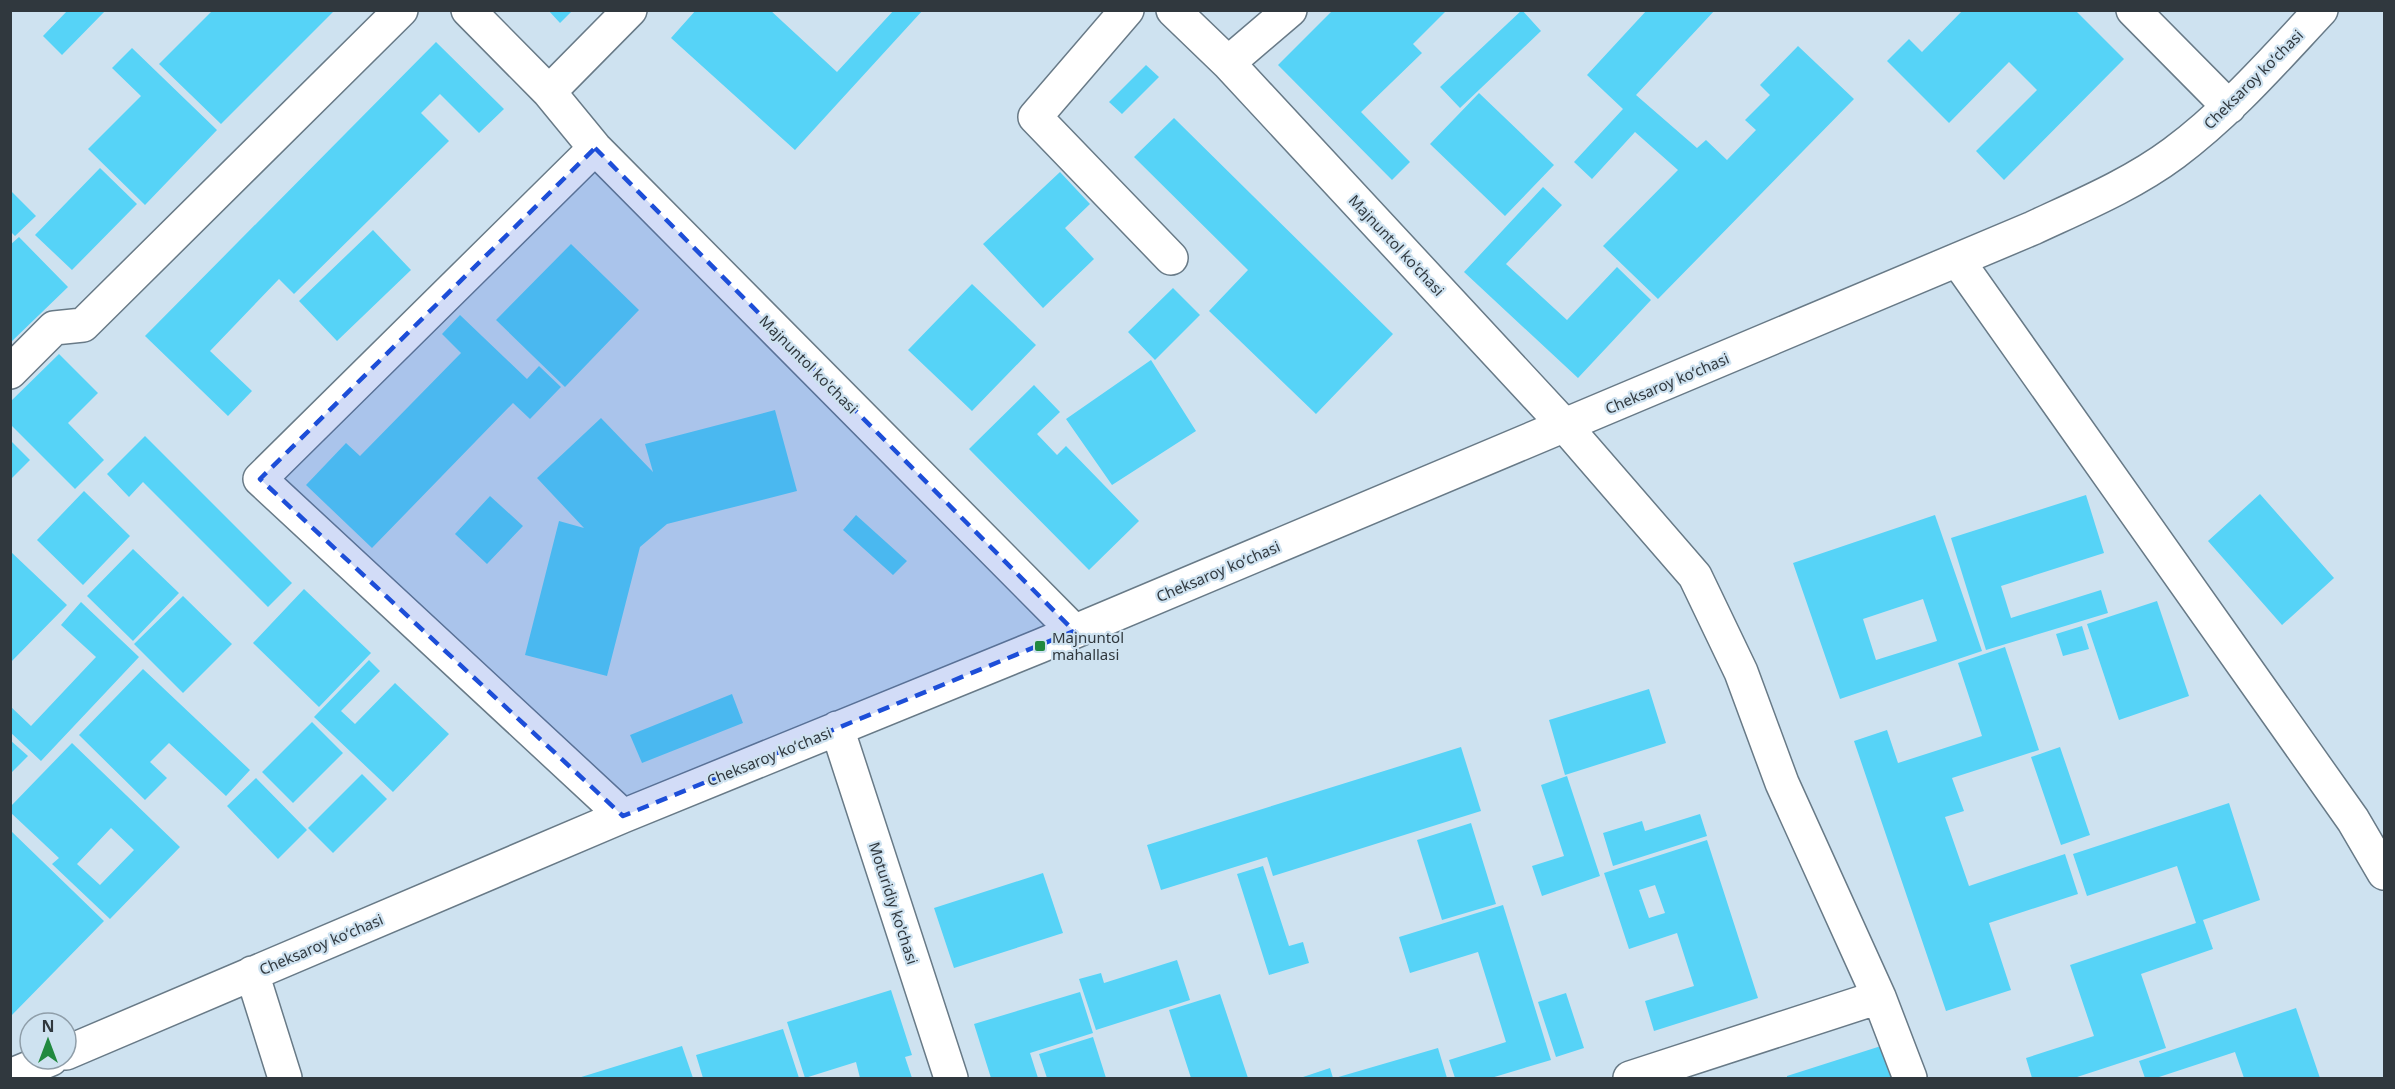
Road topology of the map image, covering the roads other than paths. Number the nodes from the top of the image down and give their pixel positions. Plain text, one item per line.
1 (401, 10) edge
2 (468, 10) edge
3 (630, 10) edge
4 (1126, 10) edge
5 (1173, 10) edge
6 (1290, 10) edge
7 (2133, 10) edge
8 (2321, 10) edge
9 (1228, 63) junction
10 (549, 92) junction
11 (2229, 106) junction
12 (595, 148) junction
13 (1171, 258) dead end
14 (1958, 261) junction
15 (10, 372) edge
16 (1565, 426) junction
17 (1074, 631) junction
18 (837, 728) junction
19 (623, 816) junction
20 (2385, 873) edge
21 (252, 973) junction
22 (1879, 997) junction
23 (78, 1048) edge
24 (285, 1078) edge
25 (951, 1078) edge
26 (1630, 1078) edge
27 (1910, 1078) edge

1 - 15 street
2 - 10 street, Majnuntol ko'chasi
3 - 10 street
4 - 13 street
5 - 9 street, Majnuntol ko'chasi
6 - 9 street
7 - 11 street
8 - 11 street, Cheksaroy koʻchasi
9 - 16 street, Majnuntol ko'chasi
10 - 12 street, Majnuntol ko'chasi
11 - 14 street, Cheksaroy koʻchasi
12 - 17 street, Majnuntol ko'chasi
12 - 19 street
14 - 16 street, Cheksaroy koʻchasi
14 - 20 street
16 - 17 street, Cheksaroy koʻchasi
16 - 22 street, Majnuntol ko'chasi
17 - 18 street, Cheksaroy koʻchasi
18 - 19 street, Cheksaroy koʻchasi
18 - 25 street, Moturidiy ko'chasi
19 - 21 street, Cheksaroy koʻchasi
21 - 23 street, Cheksaroy koʻchasi
21 - 24 street
22 - 26 street
22 - 27 street, Majnuntol ko'chasi

